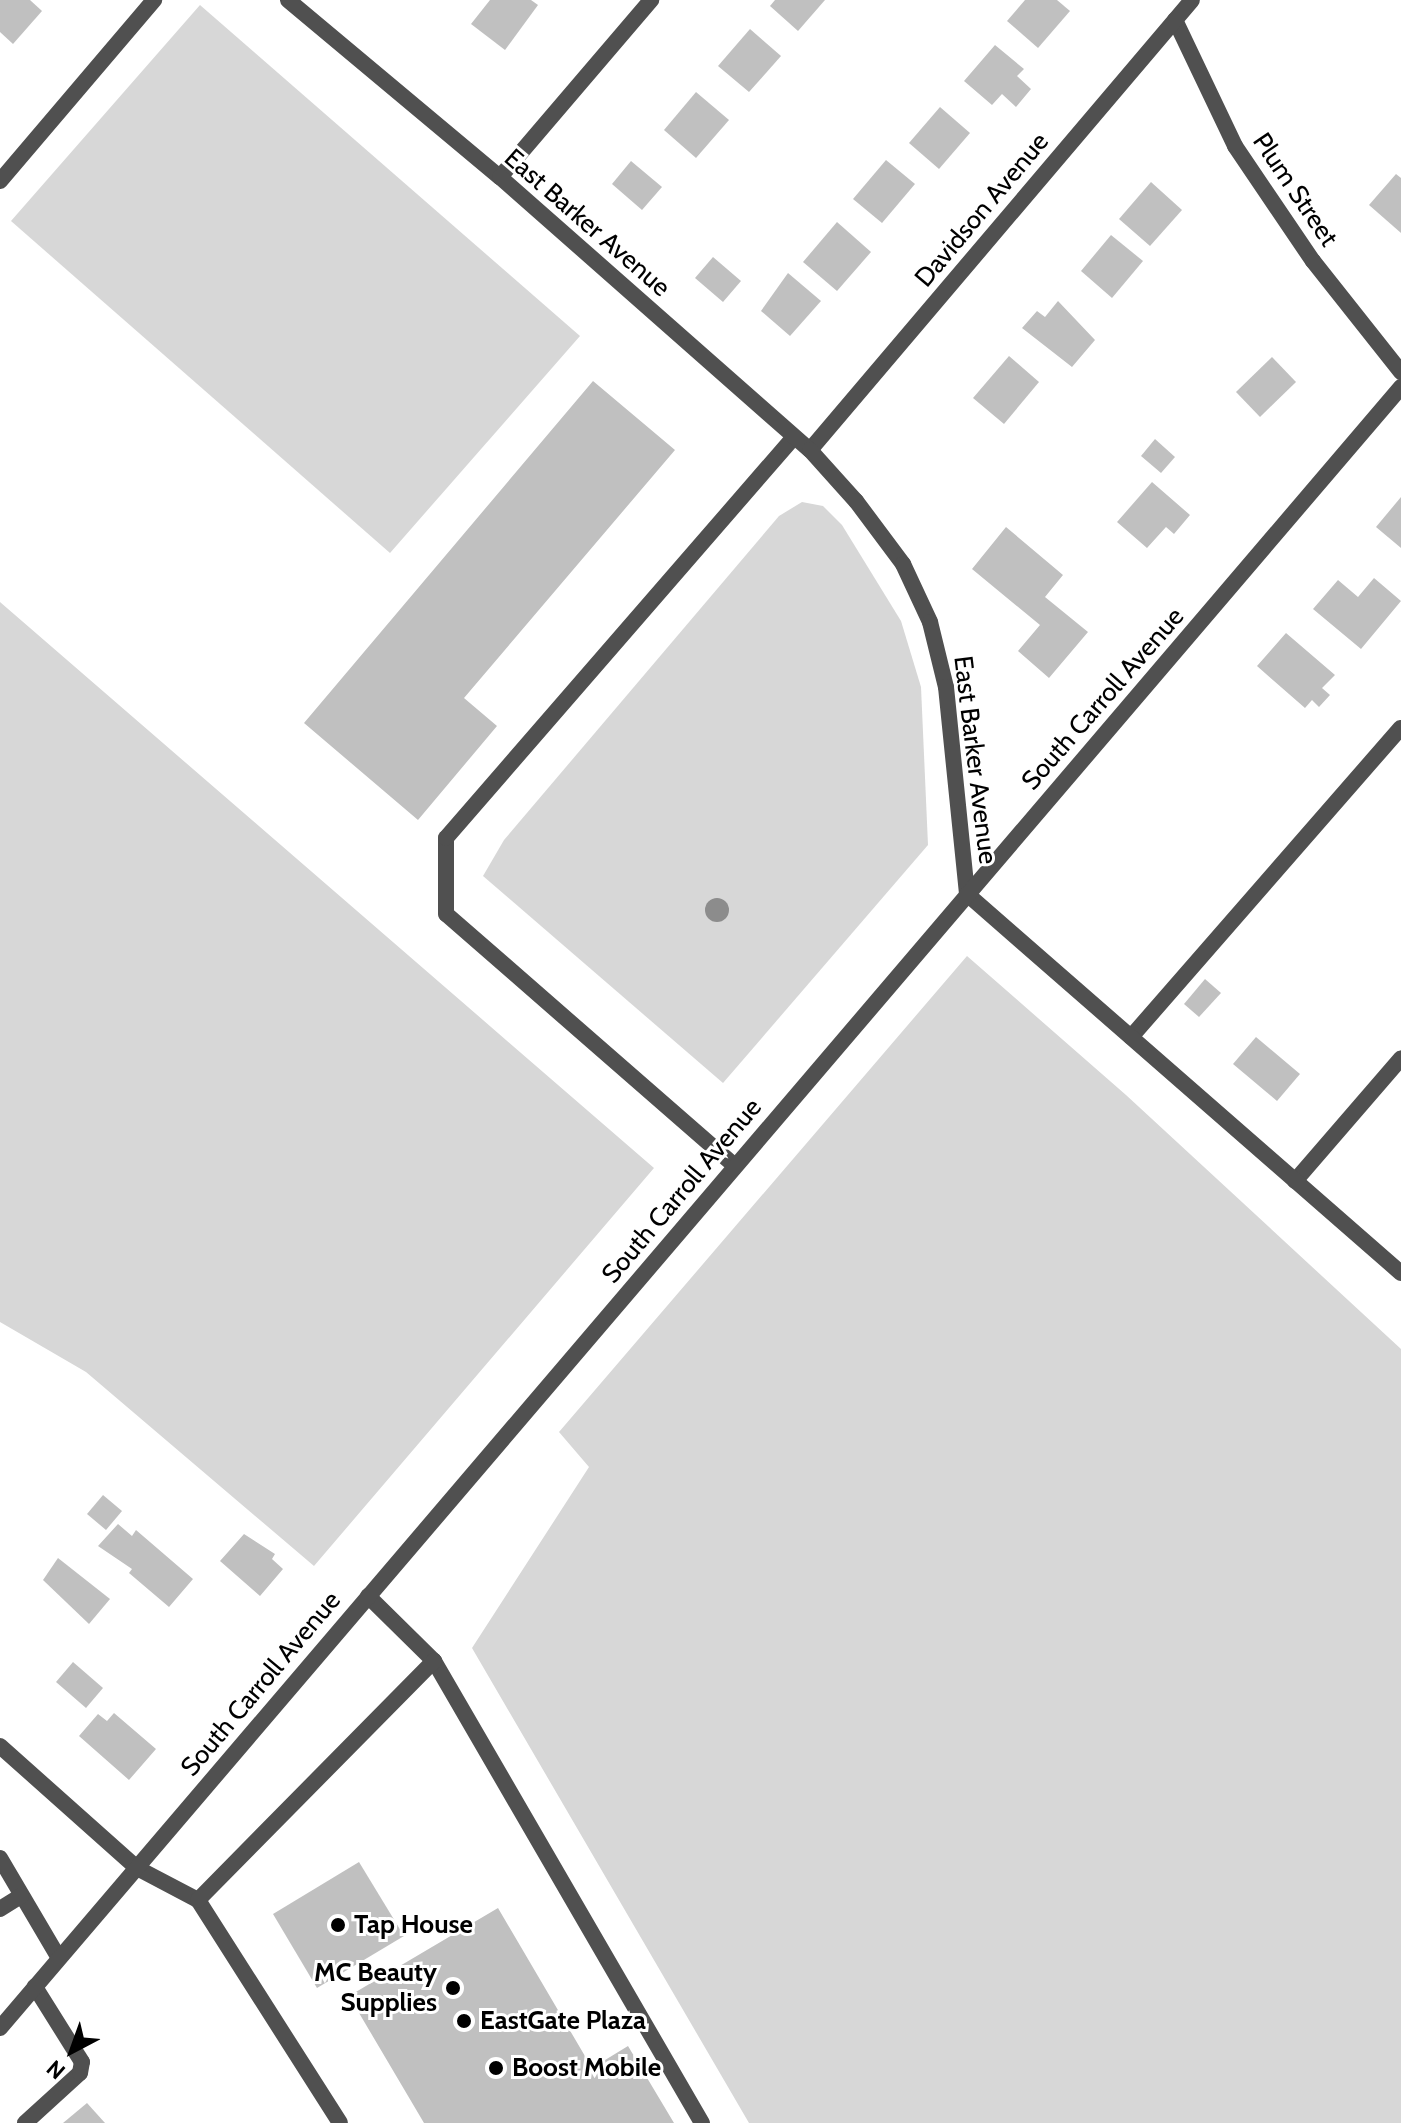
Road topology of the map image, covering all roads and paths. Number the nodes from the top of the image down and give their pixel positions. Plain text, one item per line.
1 (154, 0) edge
2 (288, 0) edge
3 (651, 0) edge
4 (1192, 0) edge
5 (1175, 20) junction
6 (500, 177) junction
7 (0, 181) edge
8 (1401, 372) edge
9 (1401, 387) edge
10 (794, 437) junction
11 (810, 450) junction
12 (1401, 728) edge
13 (967, 894) junction
14 (1131, 1037) junction
15 (1401, 1058) edge
16 (735, 1166) junction
17 (1295, 1181) junction
18 (1401, 1273) edge
19 (368, 1596) junction
20 (434, 1661) junction
21 (0, 1746) edge
22 (0, 1858) edge
23 (137, 1868) junction
24 (21, 1896) junction
25 (198, 1900) junction
26 (0, 1909) edge
27 (59, 1958) junction
28 (35, 1987) junction
29 (0, 2028) edge
30 (336, 2122) edge
31 (25, 2123) edge
32 (702, 2123) edge

1 - 7 street
2 - 6 street, East Barker Avenue
3 - 6 street
4 - 5 street, Davidson Avenue
5 - 8 street, Plum Street
5 - 11 street, Davidson Avenue
6 - 10 street, East Barker Avenue
9 - 13 street, South Carroll Avenue
10 - 11 street, East Barker Avenue
10 - 16 street
11 - 13 street, East Barker Avenue
12 - 14 street
13 - 14 street, East Barker Avenue
13 - 16 street, South Carroll Avenue
14 - 17 street, East Barker Avenue
15 - 17 street
16 - 19 street, South Carroll Avenue
17 - 18 street, East Barker Avenue
19 - 20 street
19 - 23 street, South Carroll Avenue
20 - 25 street
20 - 32 street
21 - 23 street
22 - 24 street
23 - 25 street
23 - 27 street, South Carroll Avenue
24 - 26 street
24 - 27 street
25 - 30 street
27 - 28 street, South Carroll Avenue
28 - 29 street, South Carroll Avenue
28 - 31 street

